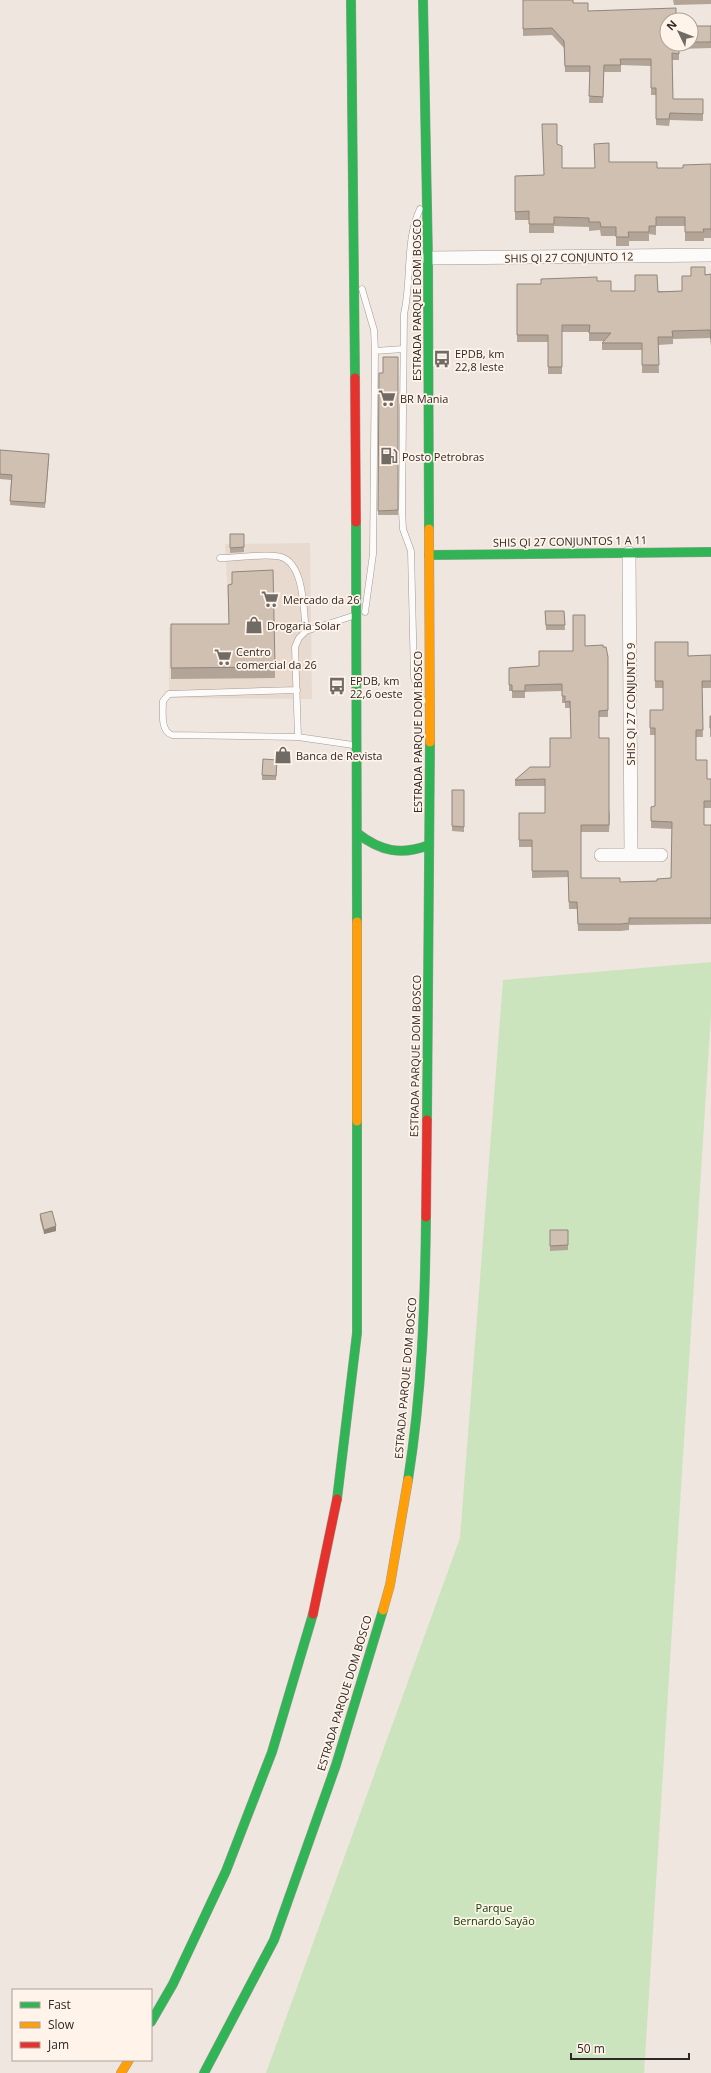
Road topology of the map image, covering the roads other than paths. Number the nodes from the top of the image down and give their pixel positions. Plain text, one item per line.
1 (351, 0) edge
2 (423, 0) edge
3 (427, 194) junction
4 (711, 255) edge
5 (428, 258) junction
6 (354, 269) junction
7 (403, 349) junction
8 (375, 351) junction
9 (711, 552) edge
10 (629, 553) junction
11 (429, 555) junction
12 (220, 558) dead end
13 (357, 615) junction
14 (306, 631) junction
15 (358, 632) junction
16 (297, 690) junction
17 (430, 712) junction
18 (298, 737) junction
19 (357, 745) junction
20 (357, 833) junction
21 (429, 845) junction
22 (631, 854) junction
23 (601, 855) dead end
24 (661, 855) dead end
25 (152, 2020) edge
26 (128, 2061) edge
27 (121, 2073) edge
28 (204, 2073) edge

1 - 6 main road
2 - 3 main road, ESTRADA PARQUE DOM BOSCO
3 - 5 main road, ESTRADA PARQUE DOM BOSCO
3 - 7 lane
4 - 5 street, SHIS QI 27 CONJUNTO 12
5 - 11 main road, ESTRADA PARQUE DOM BOSCO
6 - 8 lane
6 - 13 main road
7 - 8 lane
7 - 17 lane
8 - 15 lane
9 - 10 main road, SHIS QI 27 CONJUNTOS 1 A 11
10 - 11 main road, SHIS QI 27 CONJUNTOS 1 A 11
10 - 22 street, SHIS QI 27 CONJUNTO 9
11 - 17 main road, ESTRADA PARQUE DOM BOSCO
12 - 14 lane
13 - 14 lane
13 - 15 main road
14 - 16 lane
15 - 19 main road
16 - 18 lane
16 - 18 lane
17 - 21 main road, ESTRADA PARQUE DOM BOSCO
18 - 19 lane
19 - 20 main road
20 - 21 main road
20 - 25 main road
21 - 28 main road, ESTRADA PARQUE DOM BOSCO
22 - 23 street
22 - 24 street
26 - 27 main road

